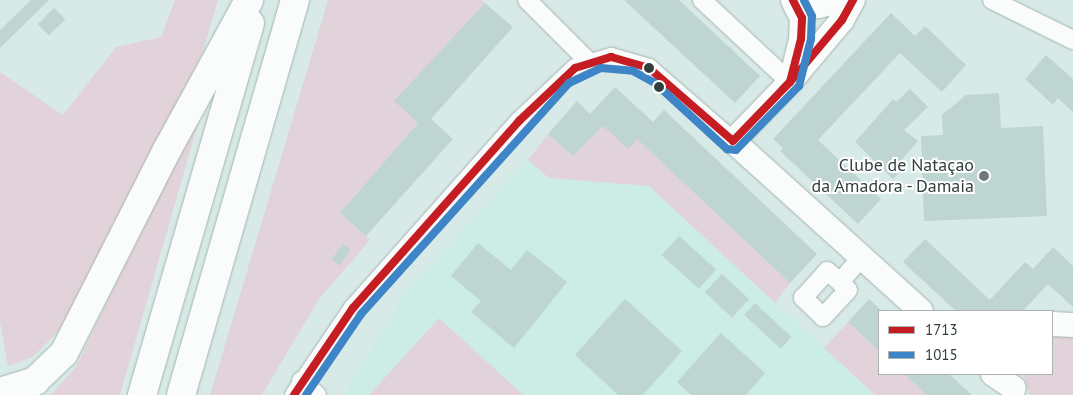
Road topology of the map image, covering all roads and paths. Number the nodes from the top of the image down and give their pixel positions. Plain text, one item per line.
1 (249, 0) edge
2 (256, 0) edge
3 (527, 0) edge
4 (702, 0) edge
5 (793, 0) edge
6 (798, 0) edge
7 (845, 0) edge
8 (853, 0) edge
9 (992, 0) edge
10 (295, 2) edge
11 (1073, 40) edge
12 (588, 62) junction
13 (790, 82) junction
14 (733, 141) junction
15 (861, 258) junction
16 (840, 282) dead end
17 (920, 310) edge
18 (994, 375) edge
19 (298, 388) edge
20 (1014, 389) edge
21 (0, 392) edge
22 (142, 395) edge
23 (181, 395) edge
24 (317, 395) edge

1 - 21 highway
2 - 22 highway
3 - 12 street
4 - 13 street
5 - 13 street
6 - 7 street
8 - 13 street
9 - 11 street
10 - 23 highway
12 - 14 street
12 - 19 street
13 - 14 street
14 - 15 street
15 - 16 street
15 - 17 street
18 - 20 street
19 - 24 street

